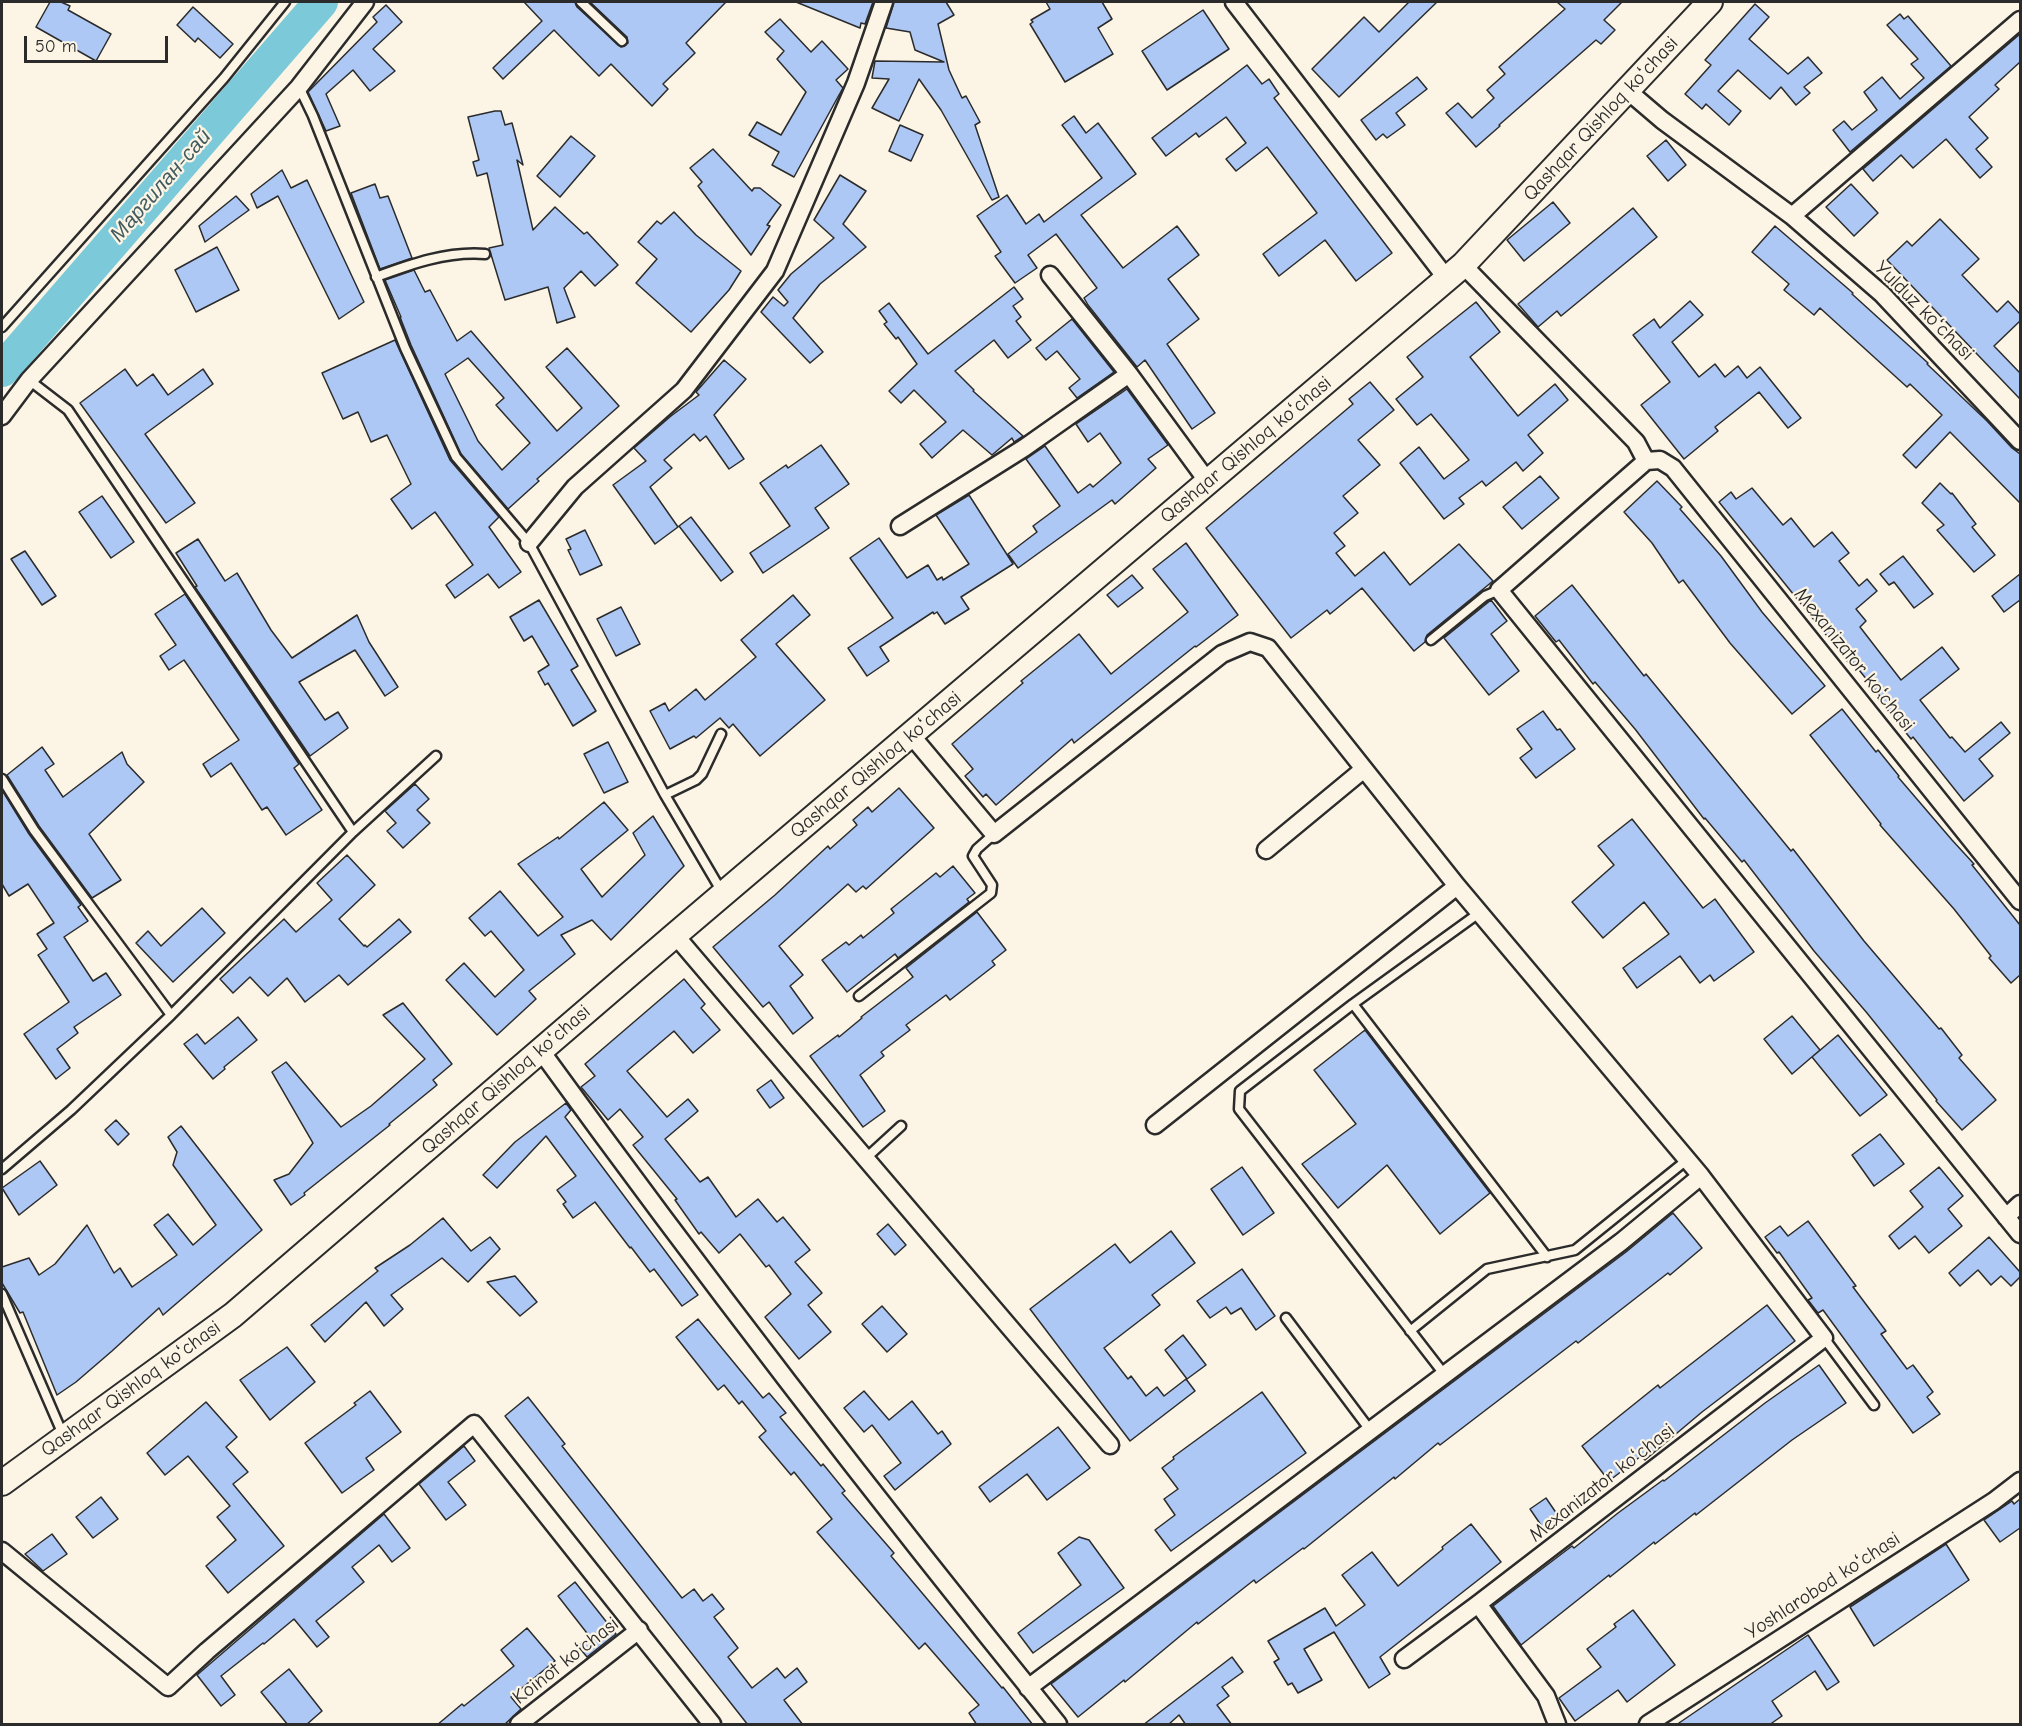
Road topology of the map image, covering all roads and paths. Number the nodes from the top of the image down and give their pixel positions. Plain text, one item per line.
1 (285, 2) edge
2 (365, 2) edge
3 (580, 2) edge
4 (884, 2) edge
5 (1234, 2) edge
6 (1710, 2) edge
7 (2020, 20) edge
8 (622, 41) dead end
9 (299, 87) junction
10 (1628, 91) junction
11 (1792, 216) junction
12 (484, 254) dead end
13 (1455, 272) junction
14 (1050, 275) dead end
15 (376, 277) junction
16 (2, 327) edge
17 (1129, 374) junction
18 (29, 380) junction
19 (2, 416) edge
20 (2020, 441) edge
21 (1646, 461) junction
22 (1208, 482) junction
23 (900, 526) dead end
24 (529, 543) junction
25 (1499, 590) junction
26 (1431, 640) dead end
27 (721, 734) dead end
28 (911, 735) junction
29 (435, 756) dead end
30 (1364, 769) junction
31 (2, 779) edge
32 (665, 795) junction
33 (353, 832) junction
34 (994, 834) junction
35 (1266, 850) dead end
36 (1457, 886) junction
37 (724, 895) junction
38 (2020, 901) edge
39 (1479, 913) junction
40 (675, 935) junction
41 (859, 996) dead end
42 (1353, 1004) junction
43 (171, 1015) junction
44 (541, 1051) junction
45 (1155, 1125) dead end
46 (901, 1126) dead end
47 (865, 1159) junction
48 (1688, 1159) junction
49 (2, 1169) edge
50 (1701, 1176) junction
51 (2020, 1204) edge
52 (2006, 1216) junction
53 (2020, 1234) edge
54 (1547, 1257) junction
55 (2, 1294) edge
56 (1286, 1318) dead end
57 (1410, 1331) junction
58 (1824, 1338) junction
59 (1444, 1374) junction
60 (1874, 1405) dead end
61 (1370, 1430) junction
62 (65, 1437) junction
63 (1110, 1445) dead end
64 (2020, 1481) edge
65 (2, 1483) edge
66 (2, 1551) edge
67 (1478, 1605) junction
68 (639, 1630) junction
69 (1404, 1659) dead end
70 (1028, 1689) junction
71 (1546, 1696) junction
72 (519, 1725) edge
73 (712, 1725) edge
74 (1058, 1725) edge
75 (1557, 1725) edge
76 (1566, 1725) edge
77 (1648, 1725) edge

1 - 16 lane
2 - 9 street
3 - 8 lane
4 - 24 street
5 - 13 street
6 - 10 main road, Qashqar Qishloq koʻchasi
7 - 11 street
9 - 15 lane
9 - 18 street
10 - 11 street, Yulduz koʻchasi
10 - 13 main road, Qashqar Qishloq koʻchasi
11 - 20 street, Yulduz koʻchasi
12 - 15 lane
13 - 21 street
13 - 22 main road, Qashqar Qishloq koʻchasi
14 - 17 street
15 - 24 lane
17 - 22 street
17 - 23 street
18 - 19 street
18 - 33 lane
21 - 25 street
21 - 38 street, Mexanizator koʻchasi
22 - 28 main road, Qashqar Qishloq koʻchasi
24 - 32 lane
25 - 26 lane
25 - 52 street
27 - 32 lane
28 - 34 street
28 - 37 main road, Qashqar Qishloq koʻchasi
29 - 33 lane
30 - 34 street
30 - 35 street
30 - 36 street
31 - 43 lane
32 - 37 lane
33 - 43 lane
34 - 41 lane
36 - 39 street
36 - 45 street
37 - 40 main road, Qashqar Qishloq koʻchasi
39 - 42 lane
39 - 48 street
40 - 44 main road, Qashqar Qishloq koʻchasi
40 - 47 street
42 - 54 lane
42 - 57 lane
43 - 49 lane
44 - 62 main road, Qashqar Qishloq koʻchasi
44 - 70 street
46 - 47 lane
47 - 63 street
48 - 50 street
48 - 54 lane
50 - 58 street
50 - 59 street
51 - 52 street
52 - 53 street
54 - 57 lane
55 - 62 lane
56 - 61 lane
57 - 59 lane
58 - 60 lane
58 - 67 street, Mexanizator koʻchasi
59 - 61 street
61 - 70 street
62 - 65 main road, Qashqar Qishloq koʻchasi
64 - 77 street, Yoshlarobod koʻchasi
66 - 68 street
67 - 69 street, Mexanizator koʻchasi
67 - 71 street
68 - 72 street, Koinot koʻchasi
68 - 73 street
70 - 74 street
71 - 75 street
71 - 76 lane

